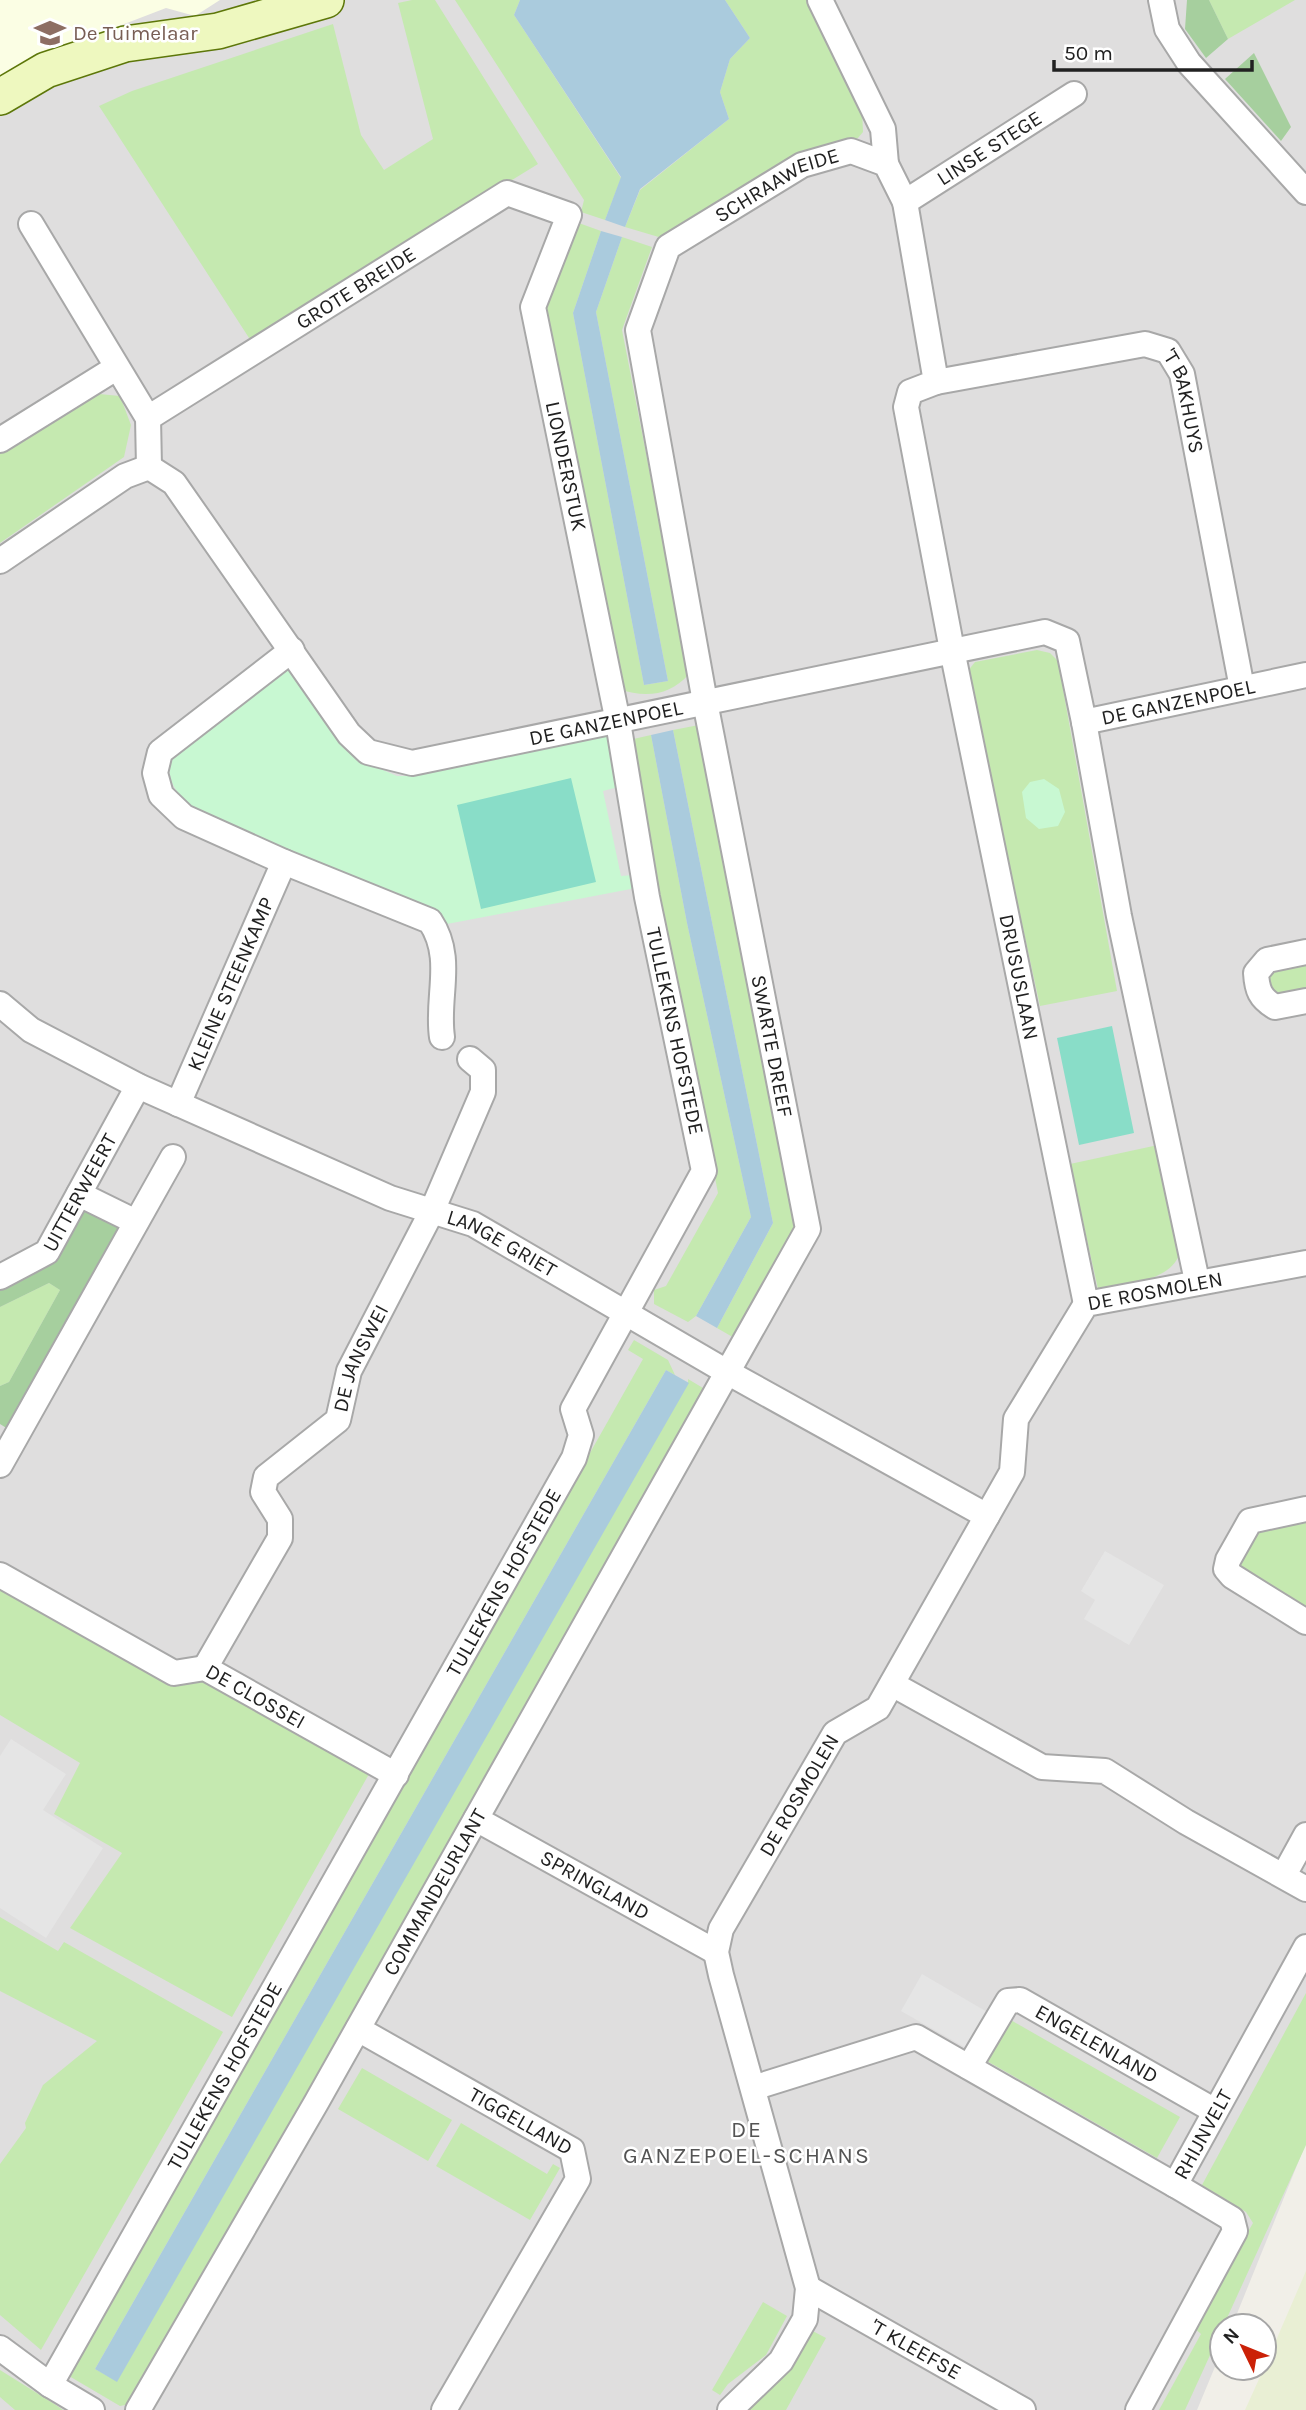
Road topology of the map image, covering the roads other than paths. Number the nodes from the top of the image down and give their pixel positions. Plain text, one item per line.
1 (326, 0) edge
2 (820, 0) edge
3 (1161, 0) edge
4 (1074, 94) dead end
5 (0, 97) edge
6 (886, 163) junction
7 (1306, 192) edge
8 (905, 202) junction
9 (569, 215) joint
10 (30, 224) dead end
11 (116, 368) junction
12 (936, 382) junction
13 (148, 418) junction
14 (0, 440) edge
15 (149, 467) junction
16 (0, 561) edge
17 (292, 650) junction
18 (952, 650) junction
19 (1306, 675) edge
20 (1242, 688) junction
21 (705, 702) junction
22 (618, 722) junction
23 (1084, 722) junction
24 (284, 862) junction
25 (1306, 952) edge
26 (1306, 1001) edge
27 (0, 1004) edge
28 (442, 1037) dead end
29 (470, 1059) dead end
30 (138, 1086) junction
31 (178, 1104) junction
32 (173, 1157) dead end
33 (79, 1194) junction
34 (432, 1211) junction
35 (136, 1222) junction
36 (1306, 1263) edge
37 (0, 1277) edge
38 (1197, 1281) junction
39 (1086, 1304) junction
40 (624, 1312) junction
41 (727, 1372) junction
42 (0, 1465) edge
43 (1306, 1509) edge
44 (987, 1517) junction
45 (0, 1575) edge
46 (1306, 1622) edge
47 (205, 1668) junction
48 (891, 1684) junction
49 (396, 1775) junction
50 (476, 1819) junction
51 (1306, 1835) edge
52 (1283, 1875) junction
53 (1306, 1889) edge
54 (1306, 1947) edge
55 (716, 1952) junction
56 (358, 2029) junction
57 (969, 2067) junction
58 (753, 2088) junction
59 (1215, 2111) junction
60 (1175, 2185) junction
61 (808, 2288) junction
62 (0, 2348) edge
63 (50, 2385) junction
64 (92, 2410) edge
65 (138, 2410) edge
66 (444, 2410) edge
67 (730, 2410) edge
68 (1023, 2410) edge
69 (1138, 2410) edge

1 - 5 street
2 - 6 street
3 - 7 street
4 - 8 street, LINSE STEGE
6 - 8 street
6 - 21 street, SCHRAAWEIDE
8 - 12 street
9 - 13 street, GROTE BREIDE
9 - 22 street, LIONDERSTUK
10 - 11 street
11 - 13 street
11 - 14 street
12 - 18 street
12 - 20 street, 'T BAKHUYS
13 - 15 street
15 - 16 street
15 - 17 street, DE GANZENPOEL
17 - 22 street, DE GANZENPOEL
17 - 24 street
18 - 21 street, DE GANZENPOEL
18 - 23 street, DE GANZENPOEL
18 - 39 street, DRUSUSLAAN
19 - 20 street, DE GANZENPOEL
20 - 23 street, DE GANZENPOEL
21 - 22 street, DE GANZENPOEL
21 - 41 street, SWARTE DREEF
22 - 40 street, TULLEKENS HOFSTEDE
23 - 38 street
24 - 28 street
24 - 31 street, KLEINE STEENKAMP
25 - 26 street
27 - 30 street, LANGE GRIET
29 - 34 street
30 - 31 street, LANGE GRIET
30 - 33 street, UITTERWEERT
31 - 34 street, LANGE GRIET
32 - 35 street
33 - 35 street
33 - 37 street, UITTERWEERT
34 - 40 street, LANGE GRIET
34 - 47 street, DE JANSWEI
35 - 42 street
36 - 38 street, DE ROSMOLEN
38 - 39 street, DE ROSMOLEN
39 - 44 street, DE ROSMOLEN
40 - 41 street, LANGE GRIET
40 - 49 street, TULLEKENS HOFSTEDE
41 - 44 street, LANGE GRIET
41 - 50 street, COMMANDEURLANT
43 - 46 street
44 - 48 street, DE ROSMOLEN
45 - 47 street, DE CLOSSEI
47 - 49 street, DE CLOSSEI
48 - 52 street
48 - 55 street, DE ROSMOLEN
49 - 63 street, TULLEKENS HOFSTEDE
50 - 55 street, SPRINGLAND
50 - 56 street, COMMANDEURLANT
51 - 52 street
52 - 53 street
54 - 59 street, RHIJNVELT
55 - 58 street
56 - 65 street, COMMANDEURLANT
56 - 66 street, TIGGELLAND
57 - 58 street
57 - 59 street, ENGELENLAND
57 - 60 street
58 - 61 street
59 - 60 street, RHIJNVELT
60 - 69 street, RHIJNVELT
61 - 67 street
61 - 68 street, 'T KLEEFSE
62 - 63 street
63 - 64 street

